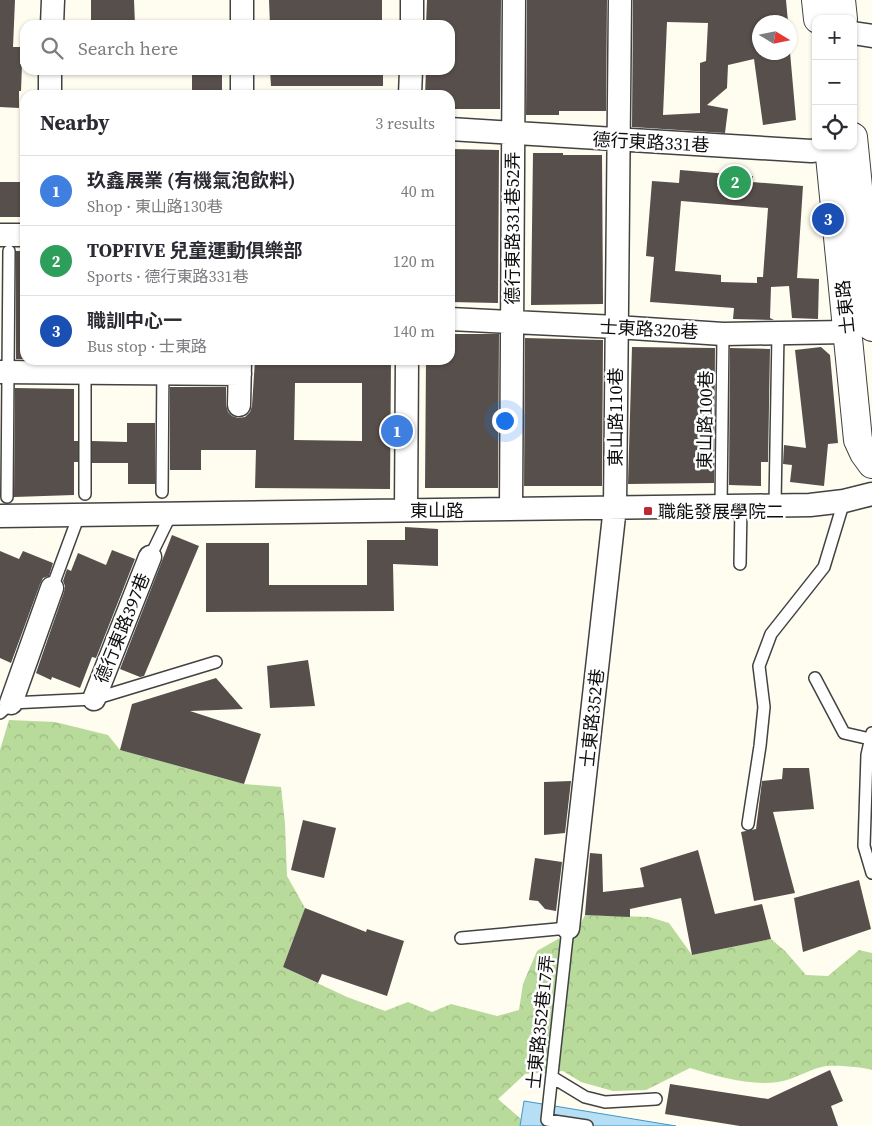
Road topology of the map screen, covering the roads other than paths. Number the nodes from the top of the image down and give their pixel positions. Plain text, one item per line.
1 (53, 0) edge
2 (242, 0) edge
3 (412, 0) edge
4 (514, 0) edge
5 (620, 0) edge
6 (816, 0) edge
7 (841, 0) edge
8 (818, 15) edge
9 (843, 15) edge
10 (52, 20) edge
11 (242, 20) edge
12 (412, 20) edge
13 (857, 34) edge
14 (872, 36) edge
15 (50, 75) edge
16 (242, 75) edge
17 (411, 75) edge
18 (50, 90) edge
19 (242, 90) edge
20 (410, 90) edge
21 (455, 129) edge
22 (512, 134) junction
23 (617, 140) junction
24 (823, 150) edge
25 (848, 150) edge
26 (20, 237) edge
27 (5, 243) edge
28 (455, 319) edge
29 (512, 323) junction
30 (616, 327) junction
31 (860, 330) edge
32 (778, 333) junction
33 (723, 334) junction
34 (407, 365) edge
35 (85, 366) edge
36 (163, 367) edge
37 (240, 367) edge
38 (4, 372) edge
39 (239, 405) dead end
40 (872, 464) edge
41 (162, 492) dead end
42 (872, 494) edge
43 (844, 501) junction
44 (775, 504) junction
45 (82, 505) junction
46 (3, 506) edge
47 (731, 506) junction
48 (615, 508) junction
49 (406, 510) junction
50 (511, 510) junction
51 (171, 514) junction
52 (150, 557) joint
53 (740, 564) dead end
54 (52, 588) joint
55 (216, 662) dead end
56 (814, 678) dead end
57 (94, 699) junction
58 (6, 708) edge
59 (871, 736) edge
60 (869, 802) edge
61 (748, 824) dead end
62 (872, 873) edge
63 (568, 928) junction
64 (461, 938) dead end
65 (552, 1077) junction
66 (656, 1099) dead end
67 (587, 1126) edge

1 - 10 street
2 - 11 street
3 - 12 street
4 - 22 street, 德行東路331巷52弄
5 - 23 street, 東山路110巷
6 - 8 street
7 - 9 street
13 - 14 street
15 - 18 street
16 - 19 street
17 - 20 street
21 - 22 street, 德行東路331巷
22 - 23 street, 德行東路331巷
22 - 29 street, 德行東路331巷52弄
23 - 24 street, 德行東路331巷
23 - 30 street, 東山路110巷
25 - 31 street, 士東路
26 - 27 street
27 - 38 lane
28 - 29 street, 士東路320巷
29 - 30 street, 士東路320巷
29 - 50 street, 德行東路331巷52弄
30 - 33 street, 士東路320巷
30 - 48 street, 東山路110巷
31 - 32 street, 士東路320巷
31 - 40 street, 士東路
32 - 33 street, 士東路320巷
32 - 44 lane
33 - 47 lane, 東山路100巷
34 - 49 street
35 - 36 street
35 - 38 street
35 - 45 lane
36 - 37 street
36 - 41 lane
37 - 39 street
38 - 46 lane
42 - 43 street, 東山路
43 - 44 street, 東山路
43 - 61 lane
44 - 47 street, 東山路
45 - 46 street, 東山路
45 - 51 street, 東山路
45 - 54 lane
47 - 48 street, 東山路
47 - 53 lane, 東山路100巷
48 - 50 street, 東山路
48 - 63 street, 士東路352巷
49 - 50 street, 東山路
49 - 51 street, 東山路
51 - 52 lane
52 - 57 street, 德行東路397巷
54 - 58 street
55 - 57 lane
56 - 59 lane
57 - 58 lane
59 - 60 lane
60 - 62 lane
63 - 64 lane
63 - 65 lane, 士東路352巷17弄
65 - 66 lane
65 - 67 lane, 士東路352巷17弄

